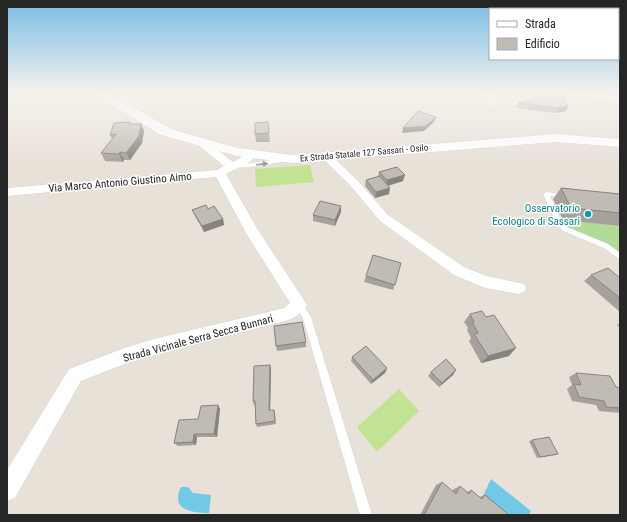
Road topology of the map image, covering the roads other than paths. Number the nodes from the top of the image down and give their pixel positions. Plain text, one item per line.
1 (140, 116) edge
2 (201, 142) junction
3 (620, 143) edge
4 (237, 152) junction
5 (252, 154) junction
6 (327, 157) junction
7 (293, 158) junction
8 (225, 169) junction
9 (7, 192) edge
10 (568, 196) edge
11 (620, 257) edge
12 (518, 288) dead end
13 (299, 305) junction
14 (7, 490) edge
15 (366, 515) edge

1 - 2 main road, Ex Strada Statale 127 Sassari - Osilo
2 - 4 main road, Ex Strada Statale 127 Sassari - Osilo
2 - 8 street
3 - 6 main road, Ex Strada Statale 127 Sassari - Osilo
4 - 5 main road, Ex Strada Statale 127 Sassari - Osilo
4 - 8 street
5 - 7 main road, Ex Strada Statale 127 Sassari - Osilo
5 - 8 street, Via Marco Antonio Giustino Aimo
6 - 7 main road, Ex Strada Statale 127 Sassari - Osilo
6 - 12 street
8 -> 7 lane
8 - 9 street, Via Marco Antonio Giustino Aimo
8 - 13 street
10 - 11 lane
13 - 14 street, Strada Vicinale Serra Secca Bunnari
13 - 15 lane

